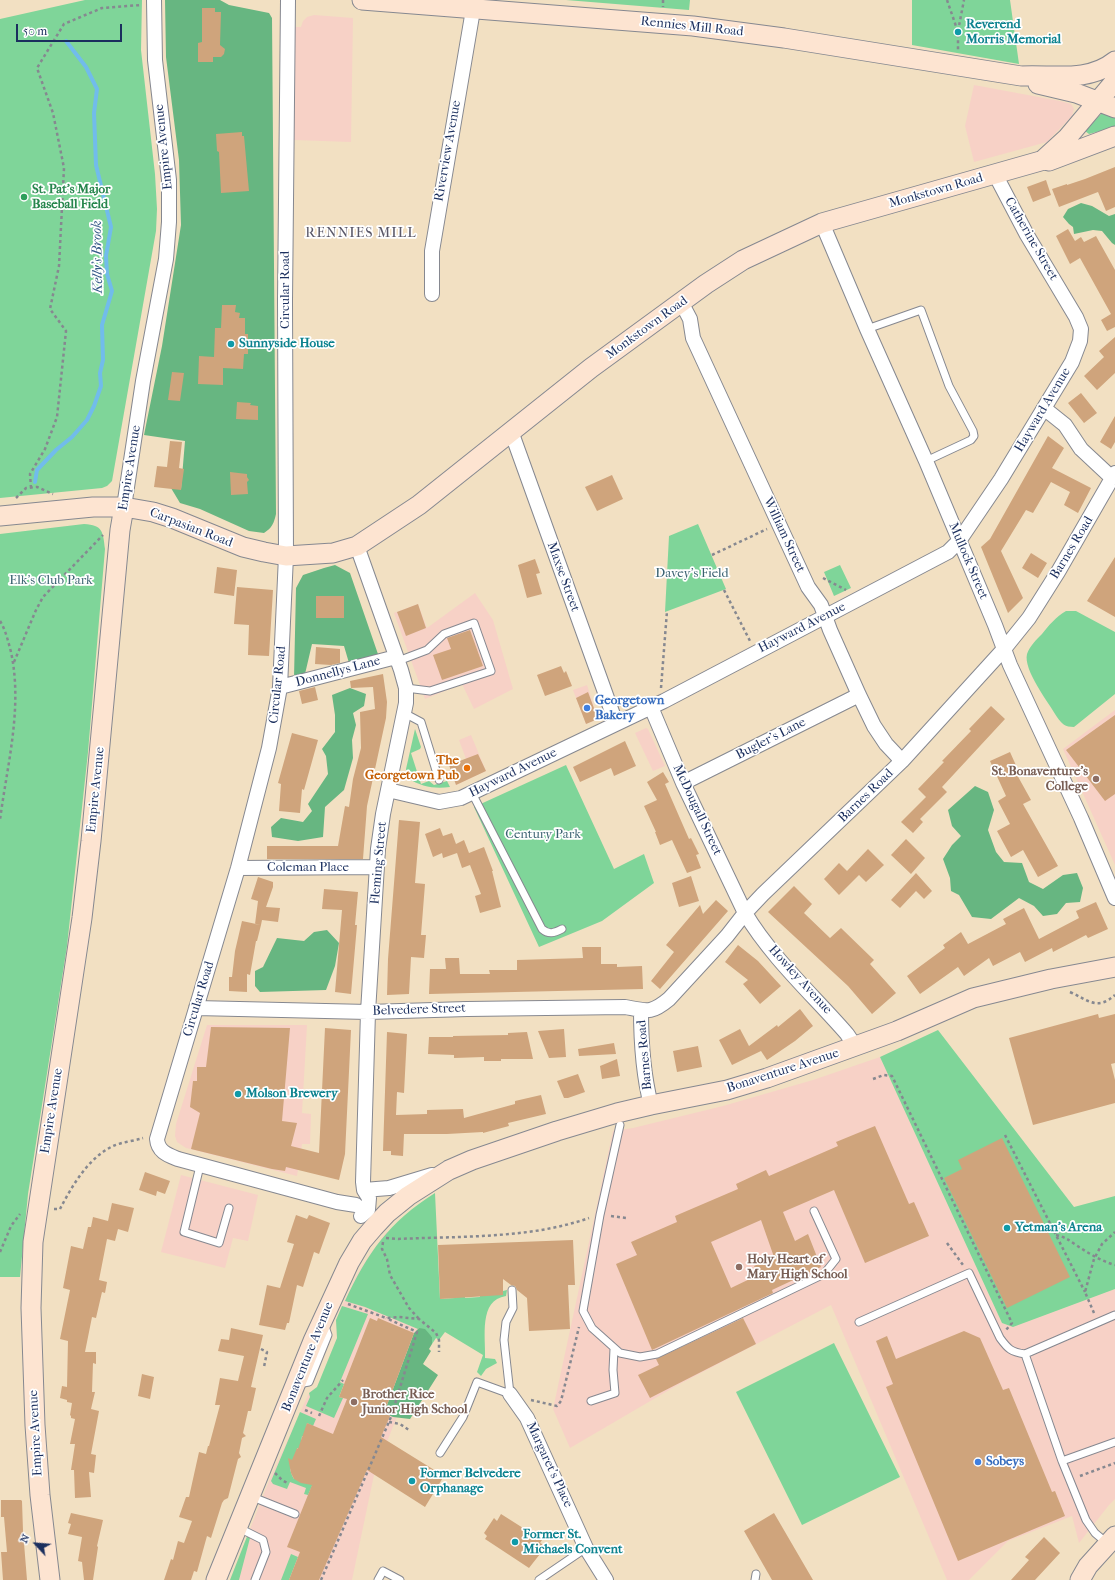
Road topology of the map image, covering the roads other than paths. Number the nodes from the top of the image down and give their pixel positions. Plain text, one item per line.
1 (288, 0) edge
2 (362, 0) edge
3 (149, 2) edge
4 (473, 10) junction
5 (1115, 61) edge
6 (1021, 76) junction
7 (1115, 81) edge
8 (1107, 105) edge
9 (1115, 136) edge
10 (1044, 160) junction
11 (995, 174) junction
12 (822, 223) junction
13 (432, 294) dead end
14 (682, 302) junction
15 (1068, 302) joint
16 (866, 329) junction
17 (1045, 409) junction
18 (511, 432) junction
19 (926, 461) junction
20 (1114, 475) edge
21 (124, 507) junction
22 (0, 516) edge
23 (959, 541) junction
24 (357, 546) junction
25 (286, 556) junction
26 (825, 616) junction
27 (1004, 649) junction
28 (397, 659) junction
29 (280, 687) junction
30 (406, 688) junction
31 (859, 695) junction
32 (651, 707) junction
33 (404, 713) junction
34 (616, 723) junction
35 (902, 761) junction
36 (439, 780) dead end
37 (683, 783) junction
38 (388, 790) junction
39 (472, 793) junction
40 (377, 867) junction
41 (238, 868) junction
42 (1115, 898) edge
43 (745, 913) junction
44 (562, 929) dead end
45 (1115, 967) edge
46 (196, 1008) junction
47 (641, 1010) junction
48 (368, 1012) junction
49 (855, 1046) junction
50 (651, 1105) junction
51 (620, 1125) dead end
52 (200, 1166) junction
53 (449, 1170) junction
54 (364, 1190) junction
55 (228, 1208) dead end
56 (359, 1211) junction
57 (814, 1211) dead end
58 (362, 1241) junction
59 (512, 1290) dead end
60 (1115, 1315) edge
61 (859, 1322) dead end
62 (614, 1349) junction
63 (1025, 1354) junction
64 (510, 1394) junction
65 (591, 1401) dead end
66 (1115, 1442) edge
67 (440, 1452) dead end
68 (1062, 1461) junction
69 (250, 1496) junction
70 (295, 1514) dead end
71 (237, 1527) junction
72 (1111, 1540) edge
73 (586, 1548) junction
74 (50, 1580) edge
75 (216, 1580) edge
76 (255, 1580) edge
77 (378, 1580) edge
78 (400, 1580) edge
79 (539, 1580) edge
80 (606, 1580) edge
81 (1080, 1580) edge

1 - 25 street, Circular Road
2 - 4 street, Rennies Mill Road
3 - 21 street, Empire Avenue
4 - 6 street, Rennies Mill Road
4 - 13 street, Riverview Avenue
5 - 6 street, Rennies Mill Road
6 - 8 street, Rennies Mill Road
7 - 8 street, Monkstown Road
8 - 10 street, Monkstown Road
9 - 10 street, Monkstown Road
10 - 11 street, Monkstown Road
11 - 12 street, Monkstown Road
11 - 15 street, Catherine Street
12 - 14 street, Monkstown Road
12 - 16 street, Mullock Street
14 - 18 street, Monkstown Road
14 - 26 street, William Street
15 - 17 street, Hayward Avenue
16 - 19 street, Mullock Street
16 - 19 lane
17 - 20 street
17 - 23 street, Hayward Avenue
18 - 24 street, Monkstown Road
18 - 34 street, Maxse Street
19 - 23 street, Mullock Street
20 - 27 street, Barnes Road
21 - 22 street, Carpasian Road
21 - 25 street, Carpasian Road
21 - 74 street, Empire Avenue
23 - 26 street, Hayward Avenue
23 - 27 street, Mullock Street
24 - 25 street, Monkstown Road
24 - 28 street, Fleming Street
25 - 29 street, Circular Road
26 - 31 street, William Street
26 - 32 street, Hayward Avenue
27 - 35 street, Barnes Road
27 - 42 street, Mullock Street
28 - 29 street, Donnellys Lane
28 - 30 street, Fleming Street
28 - 30 lane
29 - 41 street, Circular Road
30 - 33 street, Fleming Street
31 - 35 street, William Street
31 - 37 street, Bugler's Lane
32 - 34 street, Hayward Avenue
32 - 37 street, McDougall Street
33 - 36 lane
33 - 38 street, Fleming Street
34 - 39 street, Hayward Avenue
35 - 43 street, Barnes Road
37 - 43 street, McDougall Street
38 - 39 street, Hayward Avenue
38 - 40 street, Fleming Street
39 - 44 lane
40 - 41 street, Coleman Place
40 - 48 street, Fleming Street
41 - 46 street, Circular Road
43 - 47 street, Barnes Road
43 - 49 street, Howley Avenue
45 - 49 street, Bonaventure Avenue
46 - 48 street, Belvedere Street
46 - 52 street, Circular Road
47 - 48 street, Belvedere Street
47 - 50 street, Barnes Road
48 - 54 street, Fleming Street
49 - 50 street, Bonaventure Avenue
50 - 53 street, Bonaventure Avenue
51 - 62 lane
52 - 55 lane
52 - 56 street, Circular Road
53 - 54 street, Bonaventure Avenue
53 - 58 street, Bonaventure Avenue
54 - 56 street, Fleming Street
56 - 58 street, Fleming Street
57 - 62 lane
58 - 69 street, Bonaventure Avenue
59 - 64 lane
60 - 63 lane
61 - 63 lane
62 - 65 lane
63 - 68 lane
64 - 67 lane
64 - 73 street, Margaret's Place
66 - 68 lane
68 - 72 lane
69 - 70 lane
69 - 71 street, Bonaventure Avenue
71 - 75 street, Bonaventure Avenue
71 - 76 lane
72 - 81 street
73 - 79 lane
73 - 80 street, Margaret's Place
77 - 78 lane

